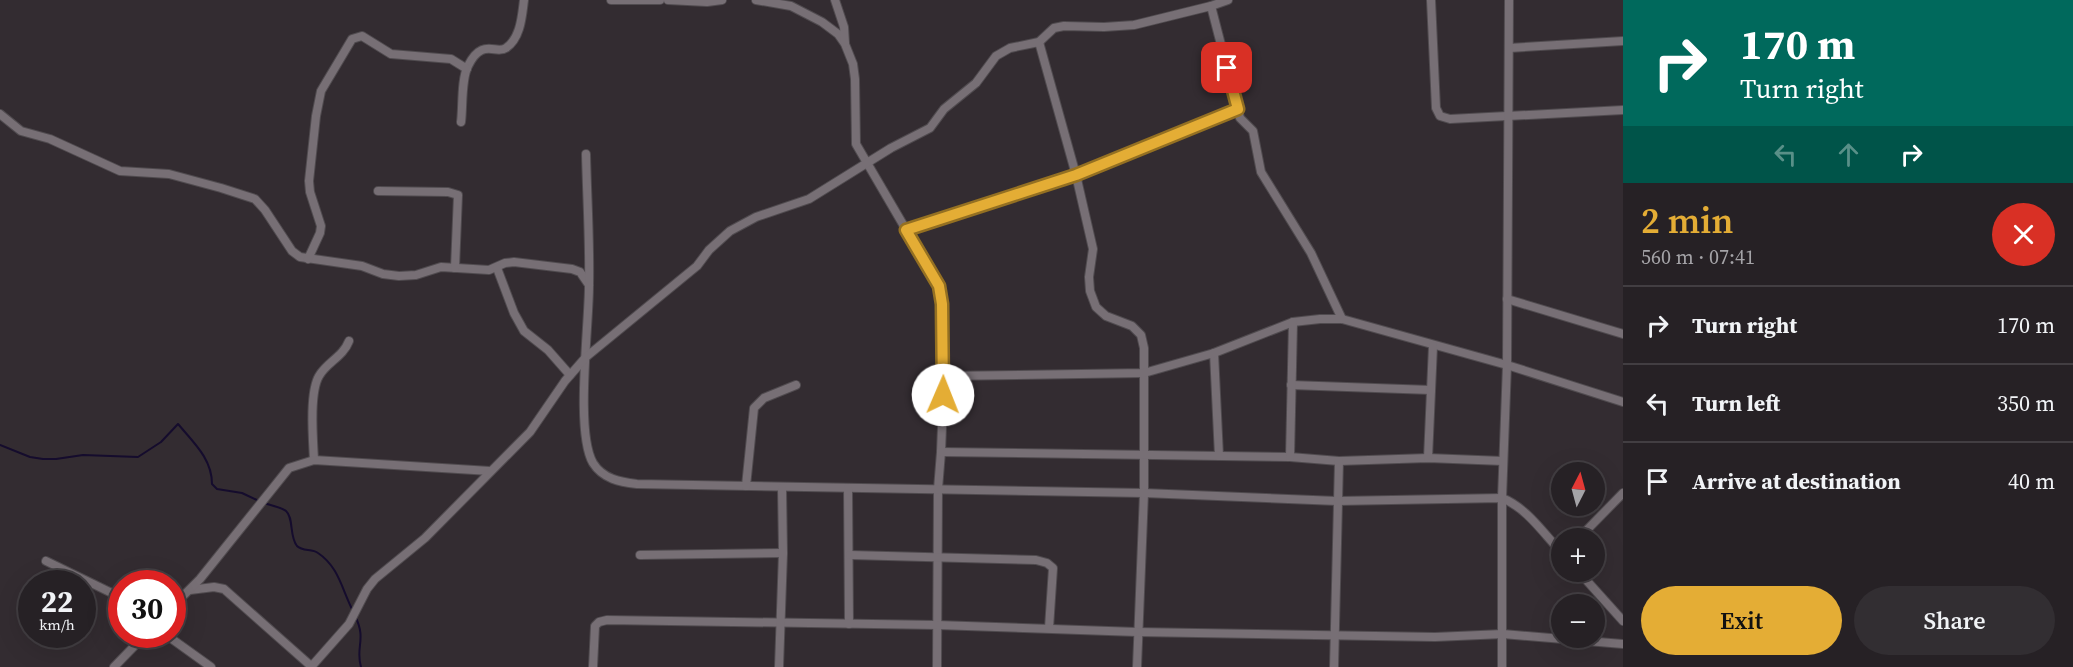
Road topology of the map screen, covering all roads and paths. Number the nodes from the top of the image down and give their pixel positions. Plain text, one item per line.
1 (524, 0) edge
2 (611, 0) edge
3 (660, 0) edge
4 (668, 0) edge
5 (722, 0) edge
6 (756, 0) edge
7 (835, 0) edge
8 (1228, 0) edge
9 (1431, 0) edge
10 (1509, 0) edge
11 (1211, 6) junction
12 (1623, 41) edge
13 (1039, 42) junction
14 (845, 44) junction
15 (1509, 48) junction
16 (467, 69) junction
17 (1238, 109) junction
18 (1623, 110) edge
19 (0, 114) edge
20 (1508, 117) junction
21 (461, 122) dead end
22 (586, 154) dead end
23 (866, 162) junction
24 (1076, 175) junction
25 (378, 190) dead end
26 (906, 230) junction
27 (308, 259) junction
28 (497, 267) junction
29 (455, 268) junction
30 (589, 286) junction
31 (1507, 299) junction
32 (1342, 319) junction
33 (1293, 322) junction
34 (1623, 334) edge
35 (349, 340) dead end
36 (1433, 346) junction
37 (1214, 353) junction
38 (586, 357) junction
39 (1507, 365) junction
40 (1144, 373) junction
41 (570, 375) junction
42 (944, 376) junction
43 (796, 385) dead end
44 (1291, 385) junction
45 (1431, 390) junction
46 (1623, 402) edge
47 (941, 452) junction
48 (1144, 454) junction
49 (1219, 456) junction
50 (1290, 457) junction
51 (1428, 458) junction
52 (314, 460) junction
53 (1339, 461) junction
54 (1503, 461) junction
55 (490, 471) junction
56 (746, 486) junction
57 (782, 488) junction
58 (848, 488) junction
59 (938, 489) junction
60 (1143, 493) junction
61 (1623, 493) edge
62 (1502, 498) junction
63 (1337, 501) junction
64 (1589, 528) edge
65 (1551, 541) edge
66 (783, 553) junction
67 (640, 555) dead end
68 (850, 555) junction
69 (938, 557) junction
70 (46, 561) dead end
71 (1588, 582) edge
72 (190, 590) junction
73 (108, 591) edge
74 (186, 594) edge
75 (1623, 621) edge
76 (782, 622) junction
77 (849, 624) junction
78 (937, 625) junction
79 (1049, 628) junction
80 (1137, 632) junction
81 (1503, 634) junction
82 (1335, 635) junction
83 (1623, 644) edge
84 (132, 648) edge
85 (185, 648) edge
86 (114, 667) edge
87 (211, 667) edge
88 (311, 667) edge
89 (594, 667) edge
90 (779, 667) edge
91 (937, 667) edge
92 (1137, 667) edge
93 (1334, 667) edge
94 (1502, 667) edge

1 - 16 street
2 - 3 street
4 - 5 street
6 - 14 street
7 - 14 street
8 - 11 street
9 - 20 street
10 - 15 street
11 - 13 street
11 - 17 street
12 - 15 street
13 - 23 street
13 - 24 street
14 - 23 street
15 - 20 street
16 - 21 street
16 - 27 street
17 - 24 street
17 - 32 street
18 - 20 street
19 - 27 street
20 - 31 street
22 - 30 street
23 - 26 street
23 - 38 street
24 - 26 street
24 - 40 street
25 - 29 street
26 - 42 street
27 - 29 street
28 - 29 street
28 - 30 street
28 - 41 street
30 - 38 street
31 - 34 street
31 - 39 street
32 - 33 street
32 - 36 street
33 - 37 street
33 - 44 street
35 - 52 street
36 - 39 street
36 - 45 street
37 - 40 street
37 - 49 street
38 - 41 street
38 - 56 street
39 - 46 street
39 - 54 street
40 - 42 street
40 - 48 street
41 - 55 street
42 - 47 street
43 - 56 street
44 - 45 street
44 - 50 street
45 - 51 street
47 - 48 street
47 - 59 street
48 - 49 street
48 - 60 street
49 - 50 street
50 - 53 street
51 - 53 street
51 - 54 street
52 - 55 street
52 - 72 street
53 - 63 street
54 - 62 street
55 - 88 street
56 - 57 street
57 - 58 street
57 - 66 street
58 - 59 street
58 - 68 street
59 - 60 street
59 - 69 street
60 - 63 street
60 - 80 street
61 - 64 street
62 - 63 street
62 - 65 street
62 - 81 street
63 - 82 street
66 - 67 street
66 - 76 street
68 - 69 street
68 - 77 street
69 - 78 street
69 - 79 street
70 - 73 street
71 - 75 street
72 - 74 street
72 - 88 street
76 - 77 street
76 - 89 street
76 - 90 street
77 - 78 street
78 - 79 street
78 - 91 street
79 - 80 street
80 - 82 street
80 - 92 street
81 - 82 street
81 - 83 street
81 - 94 street
82 - 93 street
84 - 86 street
85 - 87 street

